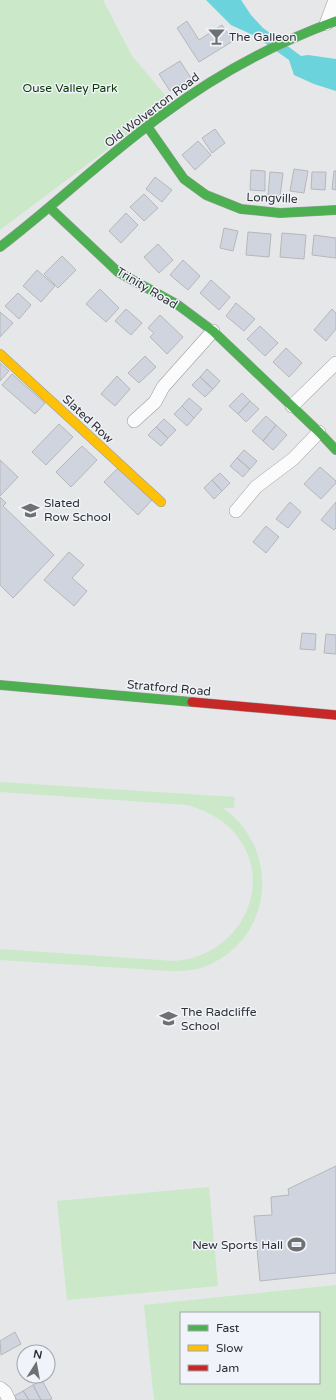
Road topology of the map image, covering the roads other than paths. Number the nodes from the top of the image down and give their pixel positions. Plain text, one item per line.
1 (335, 0) edge
2 (331, 23) edge
3 (147, 126) junction
4 (50, 208) junction
5 (336, 210) edge
6 (0, 247) edge
7 (213, 331) junction
8 (0, 354) edge
9 (336, 363) edge
10 (292, 406) junction
11 (134, 421) dead end
12 (319, 432) junction
13 (336, 450) edge
14 (161, 502) dead end
15 (236, 511) dead end
16 (0, 685) edge
17 (336, 715) edge
18 (0, 1388) edge
19 (9, 1400) edge

1 - 2 street
2 - 3 street, Old Wolverton Road
3 - 4 street, Old Wolverton Road
3 - 5 street, Longville
4 - 6 street, Old Wolverton Road
4 - 7 street, Trinity Road
7 - 10 street, Trinity Road
7 - 11 street
8 - 14 street, Slated Row
9 - 10 street
10 - 12 street, Trinity Road
12 - 13 street, Trinity Road
12 - 15 street
16 - 17 street, Stratford Road
18 - 19 street

